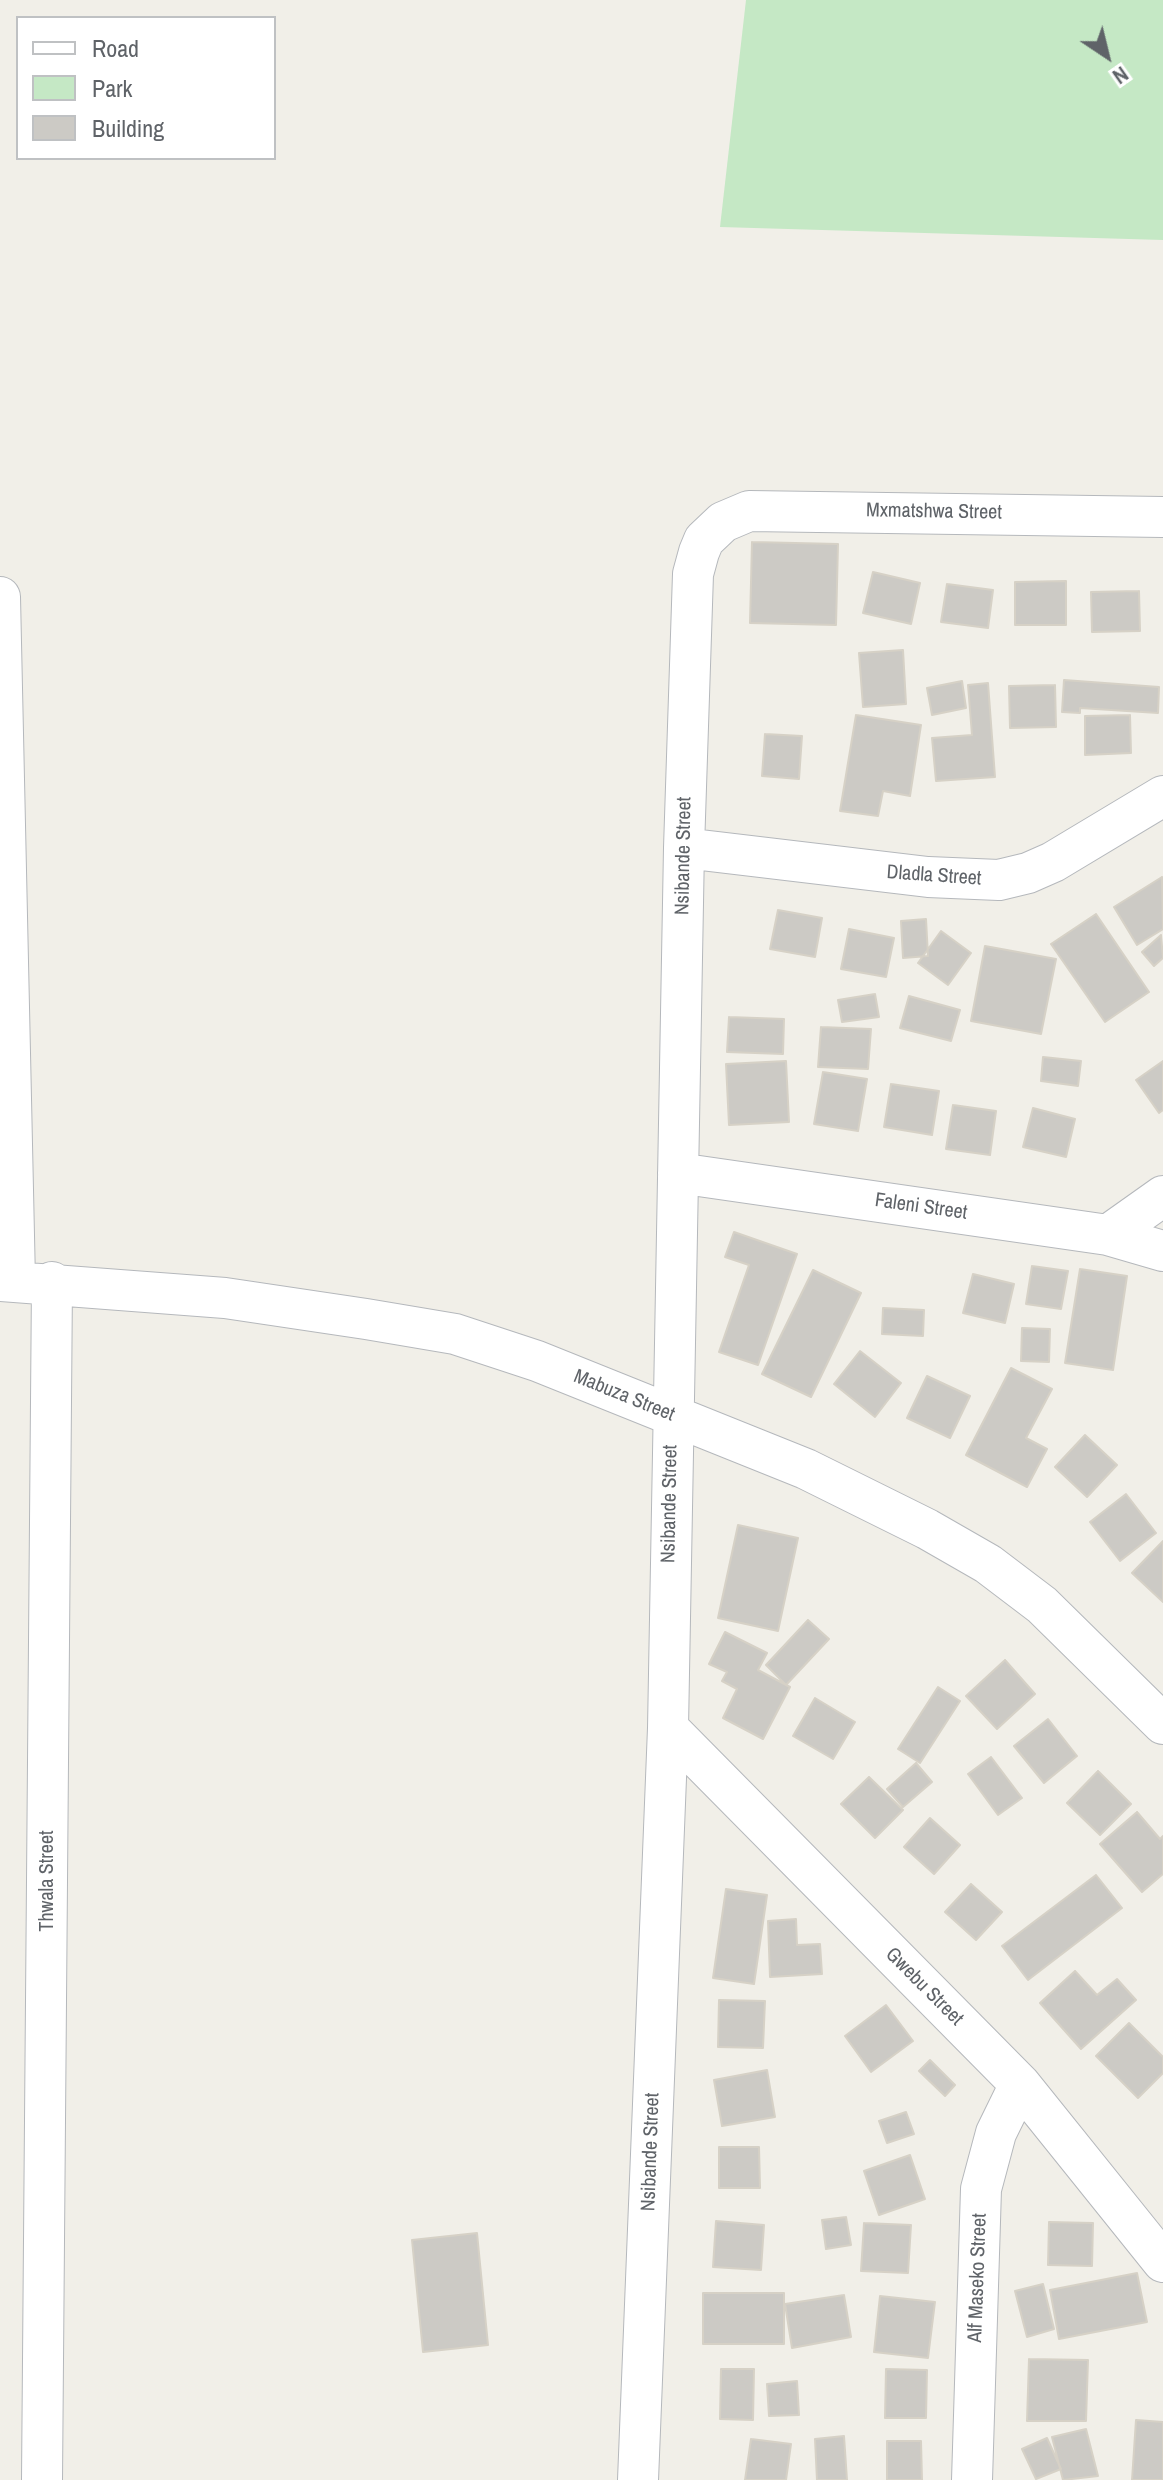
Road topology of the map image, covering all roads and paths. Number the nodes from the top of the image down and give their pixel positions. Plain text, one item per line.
1 (1163, 517) edge
2 (711, 532) joint
3 (0, 597) edge
4 (2, 692) edge
5 (1163, 796) edge
6 (684, 848) junction
7 (678, 1173) junction
8 (1163, 1196) edge
9 (1108, 1235) junction
10 (1163, 1251) edge
11 (22, 1281) edge
12 (671, 1414) junction
13 (1163, 1724) edge
14 (668, 1728) junction
15 (1020, 2084) junction
16 (1163, 2262) edge
17 (42, 2480) edge
18 (638, 2480) edge
19 (972, 2480) edge

1 - 2 street, Mxmatshwa Street
2 - 6 street, Nsibande Street
3 - 4 street, Thwala Street
4 - 11 street, Thwala Street
5 - 6 street, Dladla Street
6 - 7 street, Nsibande Street
7 - 9 street, Faleni Street
7 - 12 street, Nsibande Street
8 - 9 street
9 - 10 street, Faleni Street
11 - 12 street, Mabuza Street
11 - 17 street, Thwala Street
12 - 13 street, Mabuza Street
12 - 14 street, Nsibande Street
14 - 15 street, Gwebu Street
14 - 18 street, Nsibande Street
15 - 16 street, Gwebu Street
15 - 19 street, Alf Maseko Street

